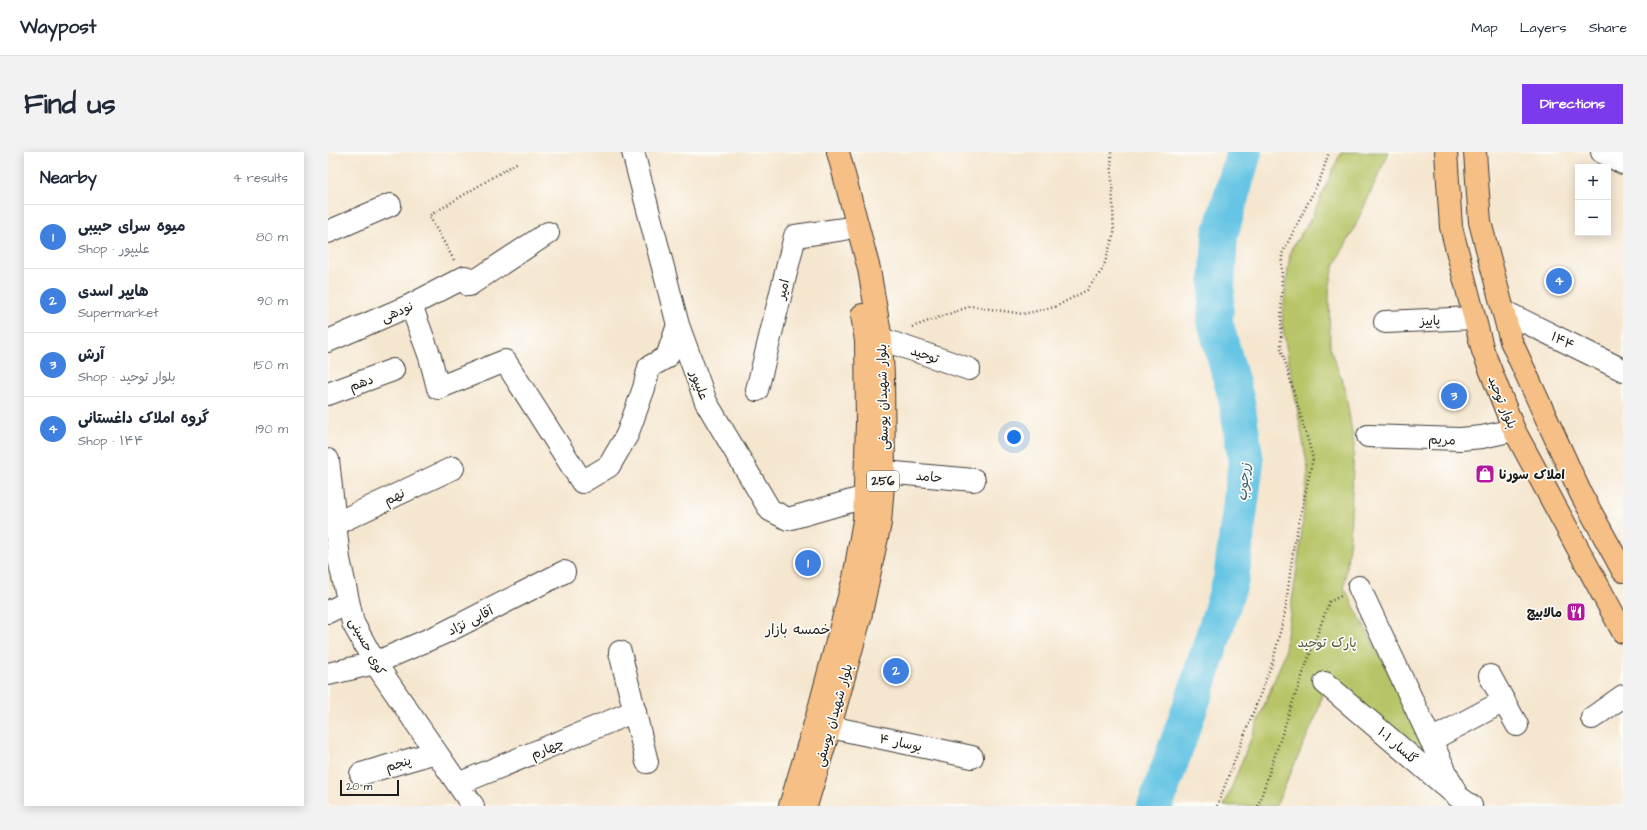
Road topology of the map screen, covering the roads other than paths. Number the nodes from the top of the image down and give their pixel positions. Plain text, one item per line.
1 (633, 152) edge
2 (824, 152) edge
3 (838, 152) edge
4 (1446, 152) edge
5 (1475, 152) edge
6 (1602, 152) edge
7 (1623, 163) edge
8 (390, 206) dead end
9 (844, 229) junction
10 (328, 232) edge
11 (548, 233) dead end
12 (412, 305) junction
13 (1503, 311) junction
14 (1474, 318) junction
15 (1385, 322) dead end
16 (678, 325) junction
17 (881, 339) junction
18 (328, 341) edge
19 (969, 369) dead end
20 (393, 370) dead end
21 (1623, 370) edge
22 (757, 390) dead end
23 (328, 394) edge
24 (1514, 430) junction
25 (1368, 436) dead end
26 (328, 460) edge
27 (453, 468) dead end
28 (884, 472) junction
29 (974, 480) dead end
30 (865, 497) junction
31 (335, 524) junction
32 (1623, 571) edge
33 (564, 572) dead end
34 (1359, 587) road end
35 (348, 602) junction
36 (328, 612) edge
37 (1623, 632) edge
38 (620, 652) dead end
39 (375, 663) junction
40 (328, 674) edge
41 (1490, 676) dead end
42 (1325, 682) dead end
43 (1623, 696) edge
44 (1504, 701) junction
45 (635, 711) junction
46 (1592, 718) dead end
47 (1517, 725) dead end
48 (830, 726) junction
49 (1431, 740) junction
50 (436, 752) junction
51 (972, 758) dead end
52 (647, 762) dead end
53 (361, 774) dead end
54 (458, 784) junction
55 (1464, 801) edge
56 (473, 806) edge
57 (790, 806) edge
58 (806, 806) edge

1 - 16 street, علیپور
2 - 9 main road, بلوار شهیدان یوسفی / 256
3 - 17 main road, بلوار شهیدان یوسفی / 256
4 - 14 main road, بلوار توحید
5 - 13 main road
6 - 7 street
8 - 10 street
9 - 22 street, امیر
9 - 30 main road, بلوار شهیدان یوسفی / 256
11 - 12 street, نودهی
12 - 16 street
12 - 18 street, نودهی
13 - 21 street, ۱۴۴
13 - 32 main road
14 - 15 street, پاییز
14 - 24 main road, بلوار توحید
16 - 30 street, علیپور
17 - 19 street, توحید
17 - 28 main road, بلوار شهیدان یوسفی / 256
20 - 23 street, دهم
24 - 25 street, مریم
24 - 37 main road, بلوار توحید
26 - 31 street, کوی حسینی
27 - 31 street, نهم
28 - 29 street, حامد
28 - 48 main road, بلوار شهیدان یوسفی / 256
30 - 57 main road, بلوار شهیدان یوسفی / 256
31 - 35 street, کوی حسینی
33 - 39 street, آقایی نژاد
34 - 49 street
35 - 36 street
35 - 39 street, کوی حسینی
38 - 45 street
39 - 40 street, آقایی نژاد
39 - 50 street, کوی حسینی
41 - 44 street
42 - 55 street, گلسار ۱۰۱
43 - 46 street
44 - 47 street
44 - 49 street
45 - 52 street
45 - 54 street, چهارم
48 - 51 street, بوسار ۴
48 - 58 main road, بلوار شهیدان یوسفی / 256
49 - 55 street
50 - 53 street, پنجم
50 - 54 street, کوی حسینی
54 - 56 street, کوی حسینی

